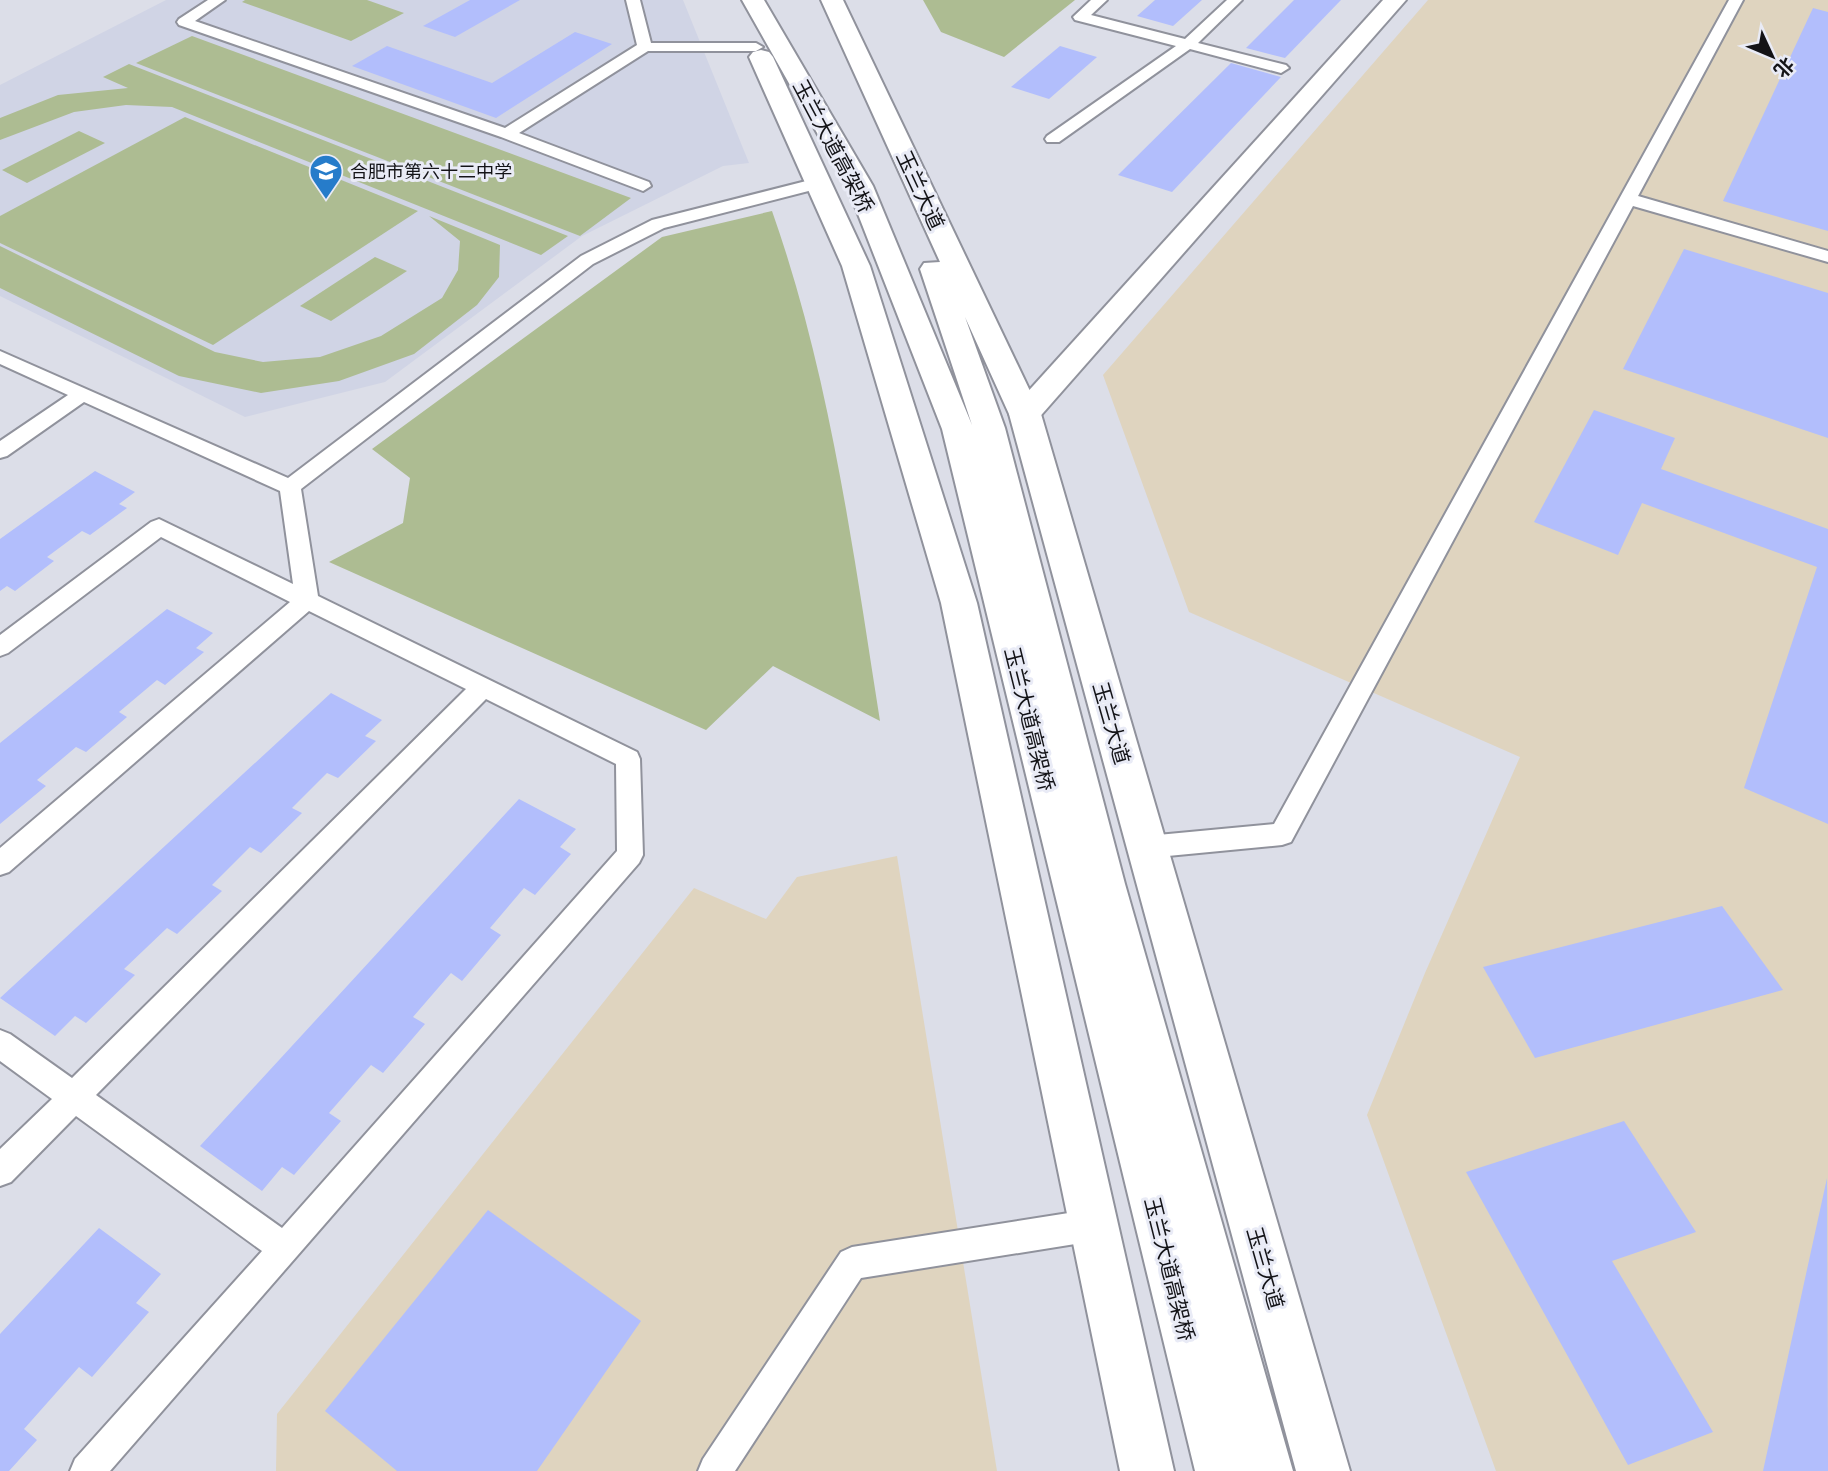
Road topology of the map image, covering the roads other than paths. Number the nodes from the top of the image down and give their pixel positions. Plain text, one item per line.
1 (218, 0) edge
2 (633, 0) edge
3 (738, 0) edge
4 (753, 0) edge
5 (806, 0) edge
6 (832, 0) edge
7 (1100, 0) edge
8 (1236, 0) edge
9 (1395, 0) edge
10 (1736, 0) edge
11 (1187, 45) junction
12 (645, 47) junction
13 (756, 47) junction
14 (1281, 68) dead end
15 (508, 134) junction
16 (1053, 139) dead end
17 (818, 183) junction
18 (643, 186) dead end
19 (1628, 199) junction
20 (1828, 257) edge
21 (0, 357) edge
22 (83, 394) junction
23 (1025, 414) junction
24 (0, 451) edge
25 (290, 487) junction
26 (307, 600) junction
27 (0, 647) edge
28 (482, 687) junction
29 (1147, 847) junction
30 (0, 864) edge
31 (0, 1044) edge
32 (74, 1097) junction
33 (0, 1171) edge
34 (1094, 1225) junction
35 (285, 1249) junction
36 (87, 1471) edge
37 (715, 1471) edge
38 (1147, 1471) edge
39 (1222, 1471) edge
40 (1266, 1471) edge
41 (1323, 1471) edge

1 - 15 lane
2 - 12 lane
3 - 13 main road
4 - 39 main road, 玉兰大道高架桥
5 - 40 main road, 玉兰大道高架桥
6 - 23 main road, 玉兰大道
7 - 11 lane
8 - 11 lane
9 - 23 main road
10 - 19 lane
11 - 14 lane
11 - 16 lane
12 - 13 lane
12 - 15 lane
13 - 17 main road
15 - 18 lane
17 - 25 lane
17 - 34 main road
19 - 20 lane
19 - 29 lane
21 - 22 lane
22 - 24 lane
22 - 25 lane
23 - 29 main road, 玉兰大道
25 - 26 lane
26 - 27 lane
26 - 28 lane
26 - 30 lane
28 - 32 lane
28 - 35 lane
29 - 41 main road, 玉兰大道
31 - 32 lane
32 - 33 lane
32 - 35 lane
34 - 37 lane
34 - 38 main road
35 - 36 lane

